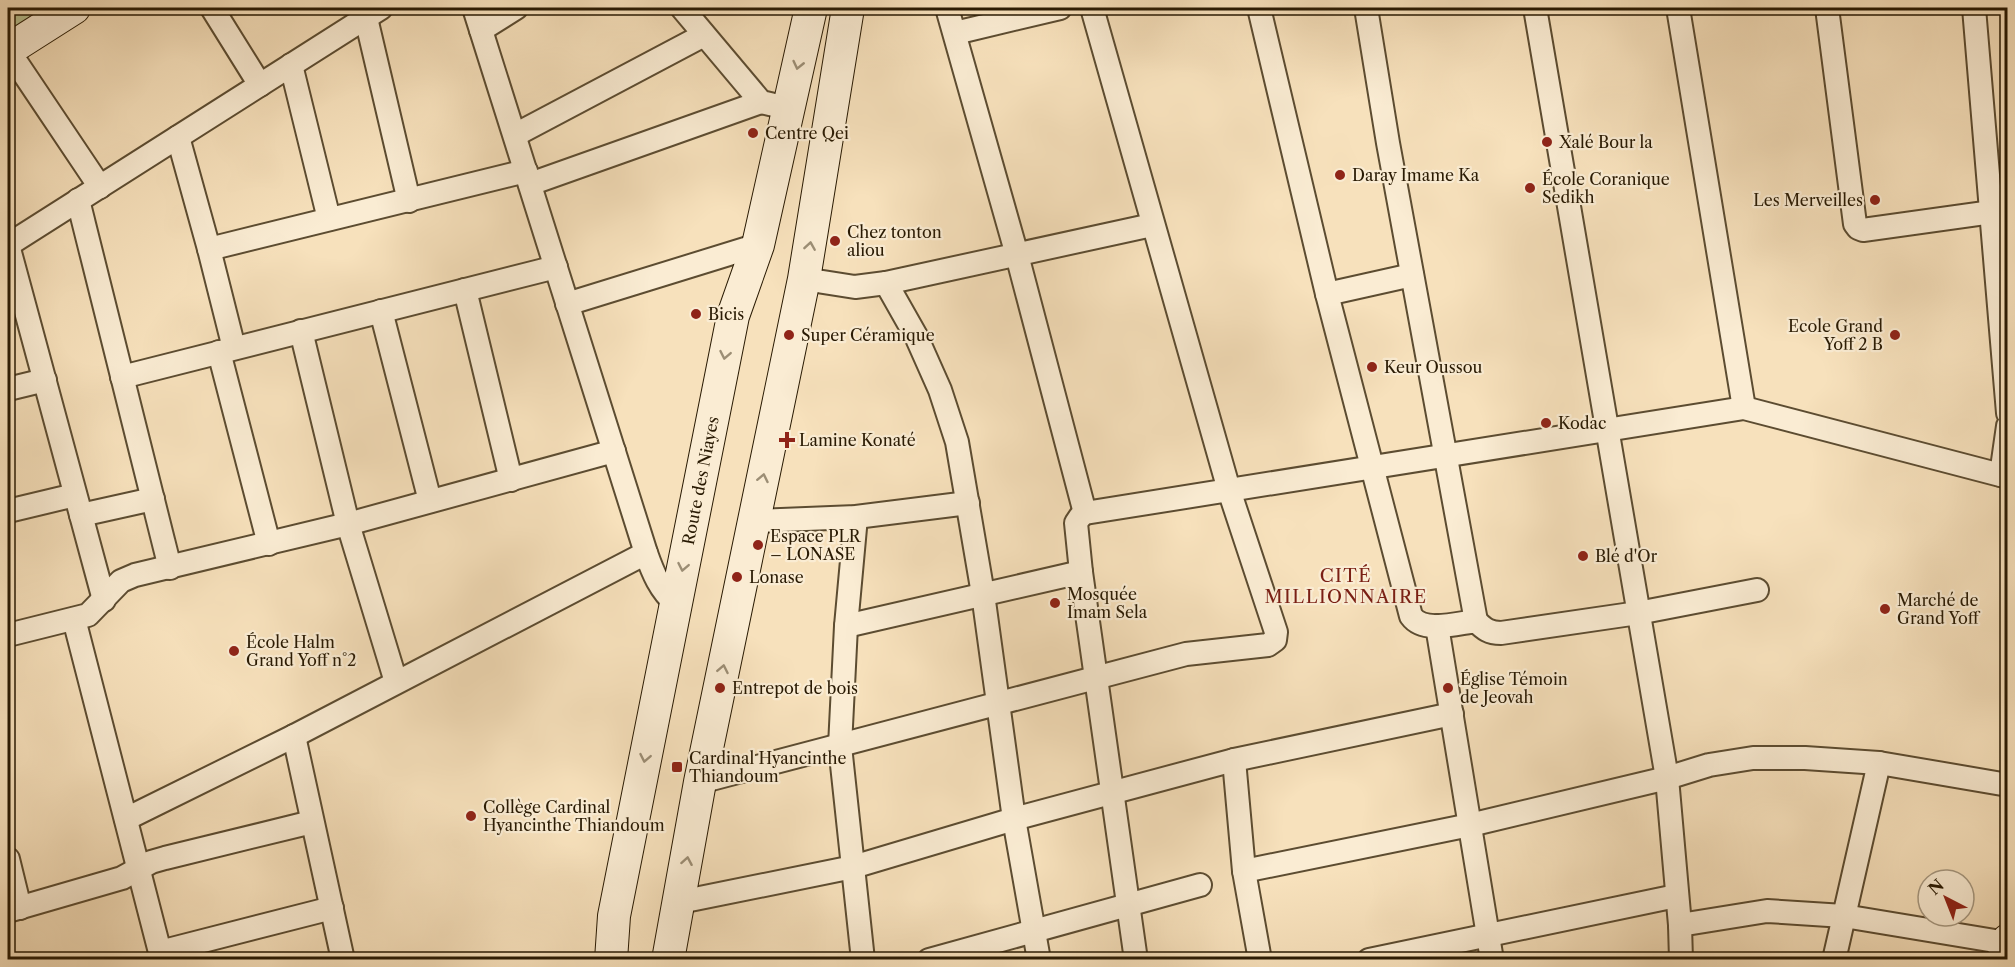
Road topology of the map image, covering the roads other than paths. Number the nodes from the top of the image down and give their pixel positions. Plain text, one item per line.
1 (74, 8) edge
2 (212, 8) edge
3 (474, 8) edge
4 (516, 8) edge
5 (682, 8) edge
6 (811, 8) edge
7 (848, 8) edge
8 (947, 8) edge
9 (1060, 8) edge
10 (1092, 8) edge
11 (1259, 8) edge
12 (1366, 8) edge
13 (1535, 8) edge
14 (1678, 8) edge
15 (1827, 8) edge
16 (1974, 8) edge
17 (374, 13) edge
18 (481, 30) junction
19 (955, 33) junction
20 (704, 35) junction
21 (8, 50) edge
22 (291, 64) junction
23 (260, 85) junction
24 (775, 105) junction
25 (515, 135) junction
26 (177, 137) junction
27 (528, 177) junction
28 (100, 187) junction
29 (78, 200) junction
30 (409, 201) junction
31 (1992, 212) junction
32 (329, 219) junction
33 (1152, 225) junction
34 (8, 245) edge
35 (758, 245) junction
36 (209, 249) junction
37 (1017, 255) junction
38 (556, 267) junction
39 (1412, 275) junction
40 (804, 279) junction
41 (886, 283) junction
42 (465, 290) junction
43 (1327, 294) junction
44 (567, 304) junction
45 (381, 311) junction
46 (301, 331) junction
47 (227, 350) junction
48 (122, 376) junction
49 (45, 380) junction
50 (8, 389) edge
51 (1744, 408) junction
52 (2007, 413) edge
53 (2007, 426) edge
54 (1607, 430) junction
55 (614, 452) junction
56 (1445, 456) junction
57 (1372, 467) junction
58 (2004, 476) edge
59 (511, 480) junction
60 (1229, 490) junction
61 (153, 499) junction
62 (430, 501) junction
63 (968, 502) junction
64 (78, 505) junction
65 (8, 511) edge
66 (1085, 513) junction
67 (856, 517) junction
68 (754, 521) junction
69 (348, 524) junction
70 (269, 544) junction
71 (646, 554) junction
72 (170, 568) junction
73 (1081, 572) junction
74 (1757, 590) dead end
75 (983, 594) junction
76 (104, 600) junction
77 (676, 604) junction
78 (1638, 613) junction
79 (74, 619) junction
80 (1476, 621) junction
81 (846, 626) junction
82 (1437, 626) junction
83 (8, 635) edge
84 (1096, 677) junction
85 (396, 682) junction
86 (998, 703) junction
87 (1452, 714) junction
88 (294, 736) junction
89 (840, 746) junction
90 (1234, 760) junction
91 (1880, 763) junction
92 (1666, 778) junction
93 (700, 782) junction
94 (2007, 785) edge
95 (1112, 793) junction
96 (126, 819) junction
97 (1014, 819) junction
98 (312, 822) junction
99 (1470, 825) junction
100 (8, 859) edge
101 (853, 867) junction
102 (139, 869) junction
103 (1244, 871) junction
104 (1200, 885) dead end
105 (1676, 896) junction
106 (680, 902) junction
107 (1128, 905) junction
108 (332, 908) junction
109 (14, 910) edge
110 (1844, 916) junction
111 (1680, 925) junction
112 (1034, 931) junction
113 (1488, 934) junction
114 (2007, 941) edge
115 (161, 956) edge
116 (1379, 959) edge
117 (343, 960) edge
118 (611, 960) edge
119 (668, 960) edge
120 (863, 960) edge
121 (929, 960) edge
122 (1039, 960) edge
123 (1136, 960) edge
124 (1260, 960) edge
125 (1492, 960) edge
126 (1681, 960) edge
127 (1834, 960) edge
128 (2003, 960) edge

1 - 21 main road
2 - 23 street
3 - 18 street
4 - 18 street
5 - 20 street
6 -> 24 main road, Route des Niayes
40 -> 7 main road
8 - 19 street
9 - 19 street
10 - 33 street
11 - 43 street
12 - 39 street
13 - 54 street
14 - 51 street
15 - 31 street
16 - 31 street
17 - 22 street
17 - 30 street
18 - 25 street
19 - 37 street
20 - 24 street
20 - 25 street
21 - 28 street
22 - 23 street
22 - 32 street
23 - 26 street
24 - 27 street
24 - 35 main road, Route des Niayes
25 - 27 street
26 - 28 street
26 - 36 street
27 - 30 street
27 - 38 street
28 - 29 street
29 - 34 street
29 - 48 street
30 - 32 street
31 - 52 street
32 - 36 street
33 - 37 street
33 - 60 street
34 - 49 street
35 - 44 street
35 -> 77 main road, Route des Niayes
36 - 47 street
37 - 41 street
37 - 66 street
38 - 42 street
38 - 44 street
39 - 43 street
39 - 56 street
40 - 41 street
68 -> 40 main road
41 - 63 street
42 - 45 street
42 - 59 street
43 - 57 street
44 - 55 street
45 - 46 street
45 - 62 street
46 - 47 street
46 - 69 street
47 - 48 street
47 - 70 street
48 - 61 street
49 - 50 street
49 - 64 street
51 - 54 street
51 - 58 street
53 - 58 street
54 - 56 street
54 - 78 street
55 - 59 street
55 - 71 street
56 - 57 street
56 - 80 street
57 - 60 street
57 - 82 street
59 - 62 street
60 - 66 street
60 - 84 street
61 - 64 street
61 - 72 street
62 - 69 street
63 - 67 street
63 - 75 street
64 - 65 street
64 - 76 street
66 - 73 street
67 - 68 street
67 - 81 street
93 -> 68 main road
69 - 70 street
69 - 85 street
70 - 72 street
71 - 77 street
71 - 85 street
72 - 76 street
73 - 75 street
73 - 84 street
74 - 78 street
75 - 81 street
75 - 86 street
76 - 79 street
77 -> 118 main road, Route des Niayes
78 - 80 street
78 - 92 street
79 - 83 street
79 - 96 street
80 - 82 street
81 - 89 street
82 - 87 street
84 - 86 street
84 - 95 street
85 - 88 street
86 - 89 street
86 - 97 street
87 - 90 street
87 - 99 street
88 - 96 street
88 - 98 street
89 - 93 street
89 - 101 street
90 - 95 street
90 - 103 street
91 - 92 street
91 - 94 street
91 - 110 street
92 - 99 street
92 - 105 street
106 -> 93 main road
95 - 97 street
95 - 107 street
96 - 102 street
97 - 101 street
97 - 112 street
98 - 102 street
98 - 108 street
99 - 103 street
99 - 113 street
100 - 109 street
101 - 106 street
101 - 120 street
102 - 109 street
102 - 115 street
103 - 124 street
104 - 107 street
105 - 111 street
105 - 113 street
106 - 119 main road
107 - 112 street
107 - 123 street
108 - 115 street
108 - 117 street
110 - 111 street
110 - 114 street
110 - 127 street
111 - 126 street
112 - 121 street
112 - 122 street
113 - 116 street
113 - 125 street
114 - 128 main road

